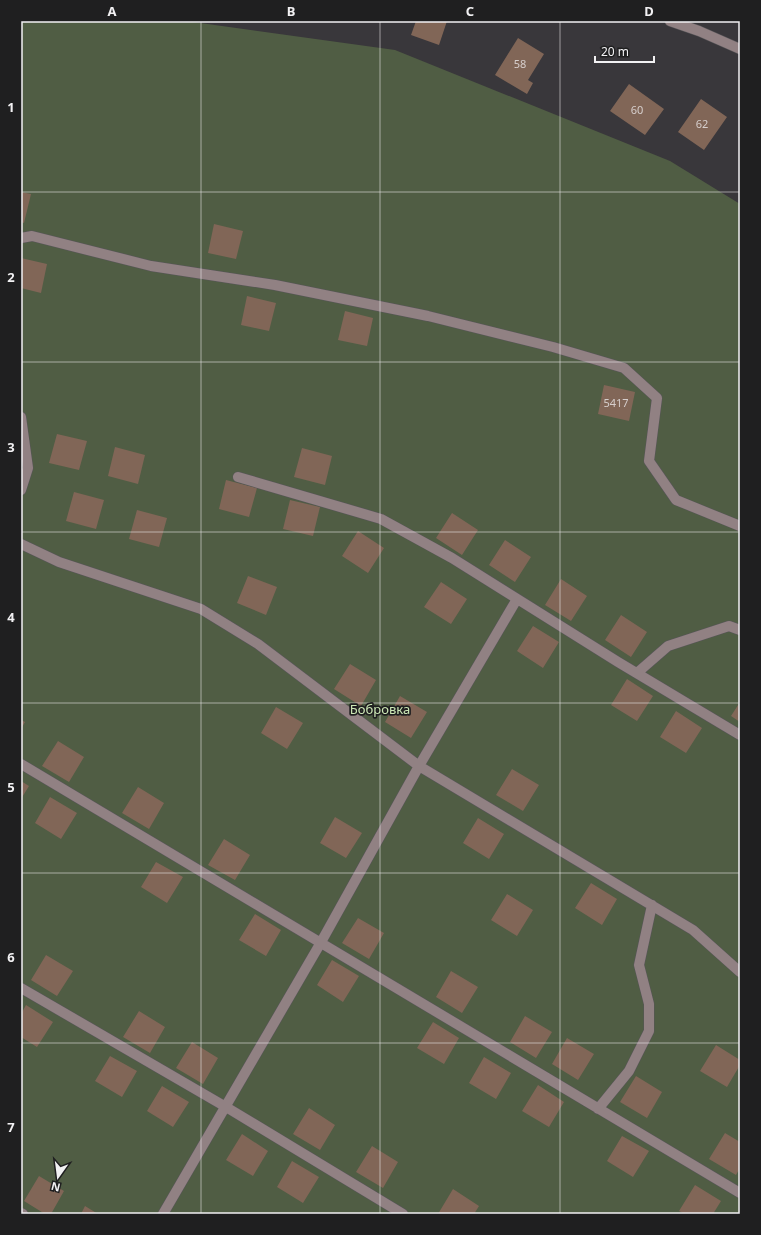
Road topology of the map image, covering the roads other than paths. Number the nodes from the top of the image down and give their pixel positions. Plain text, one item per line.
1 (670, 21) edge
2 (740, 49) edge
3 (21, 238) edge
4 (21, 417) edge
5 (238, 477) dead end
6 (21, 490) edge
7 (740, 526) edge
8 (21, 544) edge
9 (517, 599) junction
10 (740, 630) edge
11 (636, 673) junction
12 (740, 735) edge
13 (21, 764) edge
14 (419, 766) junction
15 (652, 905) junction
16 (320, 944) junction
17 (740, 972) edge
18 (21, 988) edge
19 (226, 1107) junction
20 (598, 1109) junction
21 (740, 1193) edge
22 (163, 1214) edge
23 (403, 1214) edge

1 - 2 street
3 - 7 street
4 - 6 street
5 - 9 street
8 - 14 street
9 - 11 street
9 - 14 street
10 - 11 street
11 - 12 street
13 - 16 street
14 - 15 street
14 - 16 street
15 - 17 street
15 - 20 street
16 - 19 street
16 - 20 street
18 - 19 street
19 - 22 street
19 - 23 street
20 - 21 street

